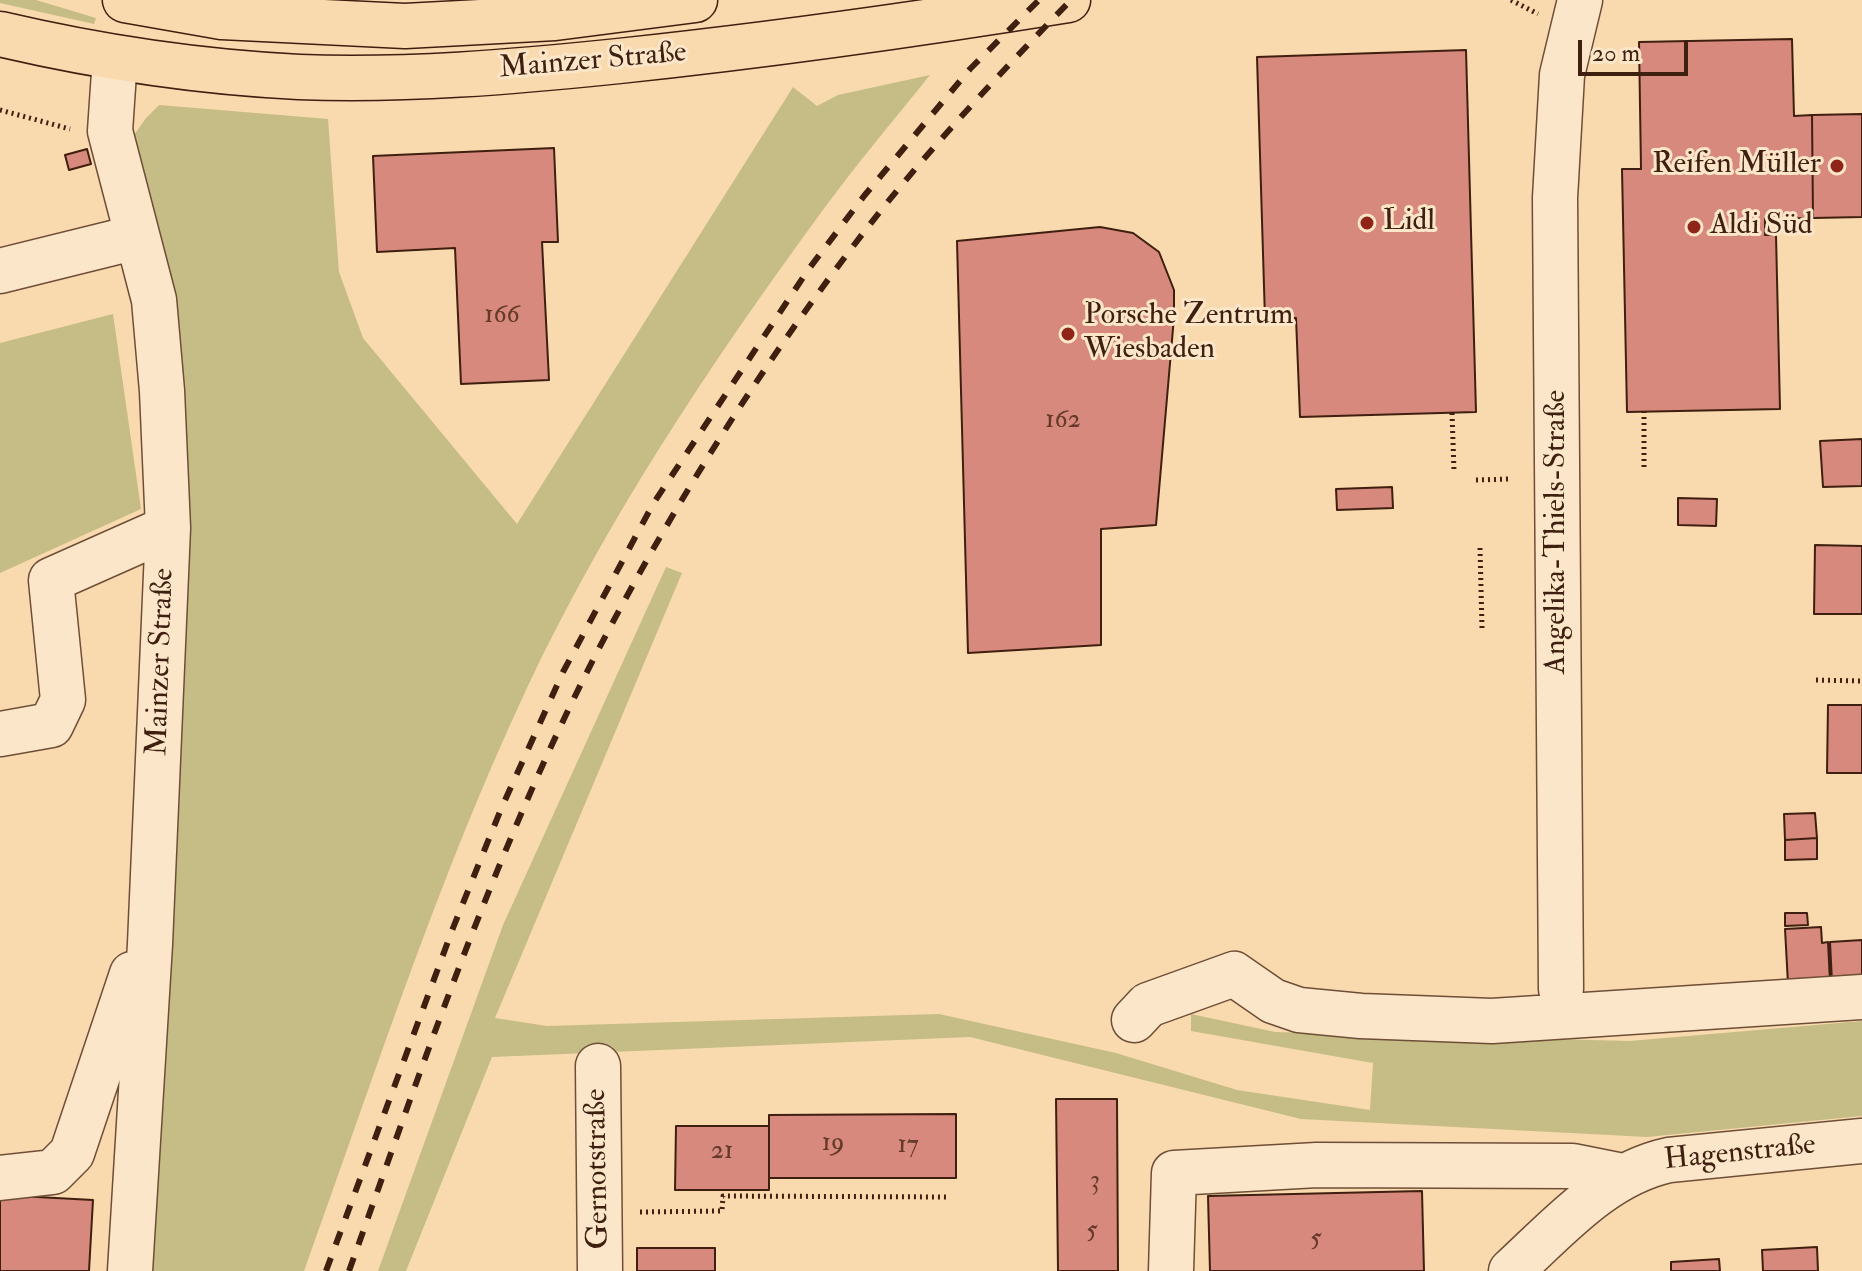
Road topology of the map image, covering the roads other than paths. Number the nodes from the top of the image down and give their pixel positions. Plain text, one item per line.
1 (125, 0) edge
2 (695, 0) edge
3 (1068, 0) edge
4 (1560, 7) edge
5 (0, 34) edge
6 (115, 58) junction
7 (137, 237) junction
8 (0, 271) edge
9 (168, 528) junction
10 (0, 734) edge
11 (150, 944) junction
12 (1561, 989) dead end
13 (1862, 997) edge
14 (1134, 1020) dead end
15 (598, 1066) dead end
16 (1862, 1141) edge
17 (1623, 1176) junction
18 (0, 1178) edge
19 (130, 1271) edge
20 (600, 1271) edge
21 (1171, 1271) edge
22 (1511, 1271) edge

1 - 2 main road, Mainzer Straße
3 - 6 main road, Mainzer Straße
4 - 12 street, Angelika-Thiels-Straße
5 - 6 main road, Mainzer Straße
6 - 7 street, Mainzer Straße
7 - 8 street
7 - 9 street, Mainzer Straße
9 - 10 street
9 - 11 street, Mainzer Straße
11 - 18 street
11 - 19 street, Mainzer Straße
13 - 14 street
15 - 20 street, Gernotstraße
16 - 17 street, Hagenstraße
17 - 21 street
17 - 22 street, Hagenstraße

